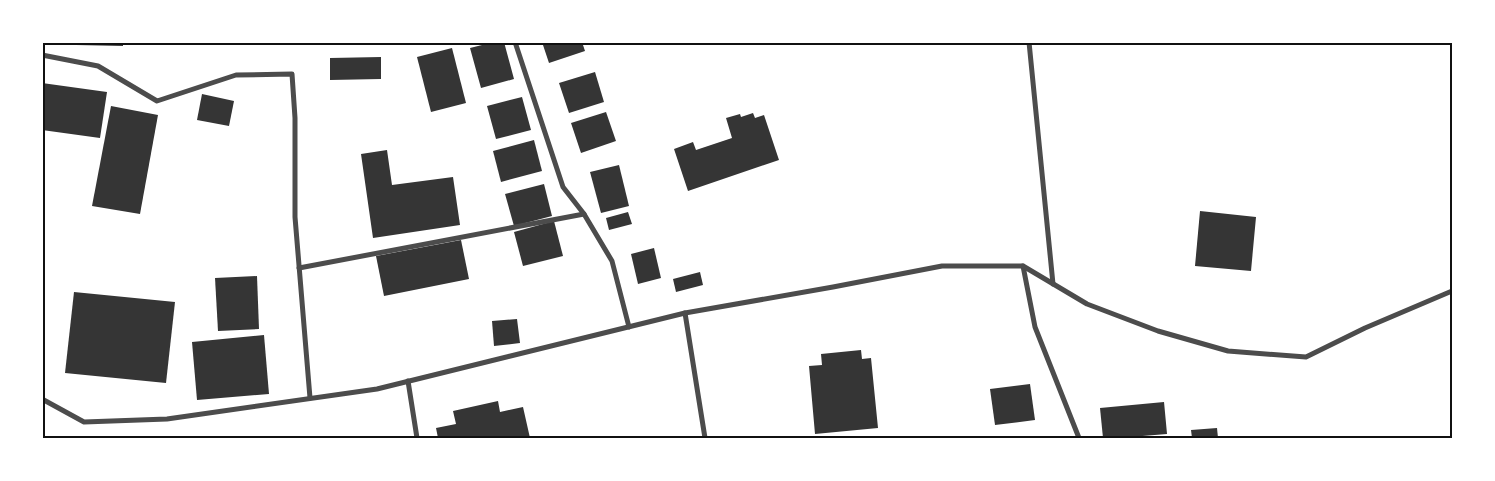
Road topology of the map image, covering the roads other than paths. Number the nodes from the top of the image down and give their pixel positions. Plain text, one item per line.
1 (515, 42) edge
2 (1029, 42) edge
3 (42, 55) edge
4 (584, 214) junction
5 (1024, 266) junction
6 (299, 268) junction
7 (1053, 284) junction
8 (1452, 291) edge
9 (685, 312) junction
10 (629, 327) junction
11 (408, 381) junction
12 (310, 398) junction
13 (42, 400) edge
14 (417, 438) edge
15 (705, 438) edge
16 (1079, 438) edge

1 - 4 street
2 - 7 street
3 - 6 street
4 - 6 street
4 - 10 street
5 - 7 street
5 - 9 street
5 - 16 street
6 - 12 street
7 - 8 street
9 - 10 street
9 - 15 street
10 - 11 street
11 - 12 street
11 - 14 street
12 - 13 street

